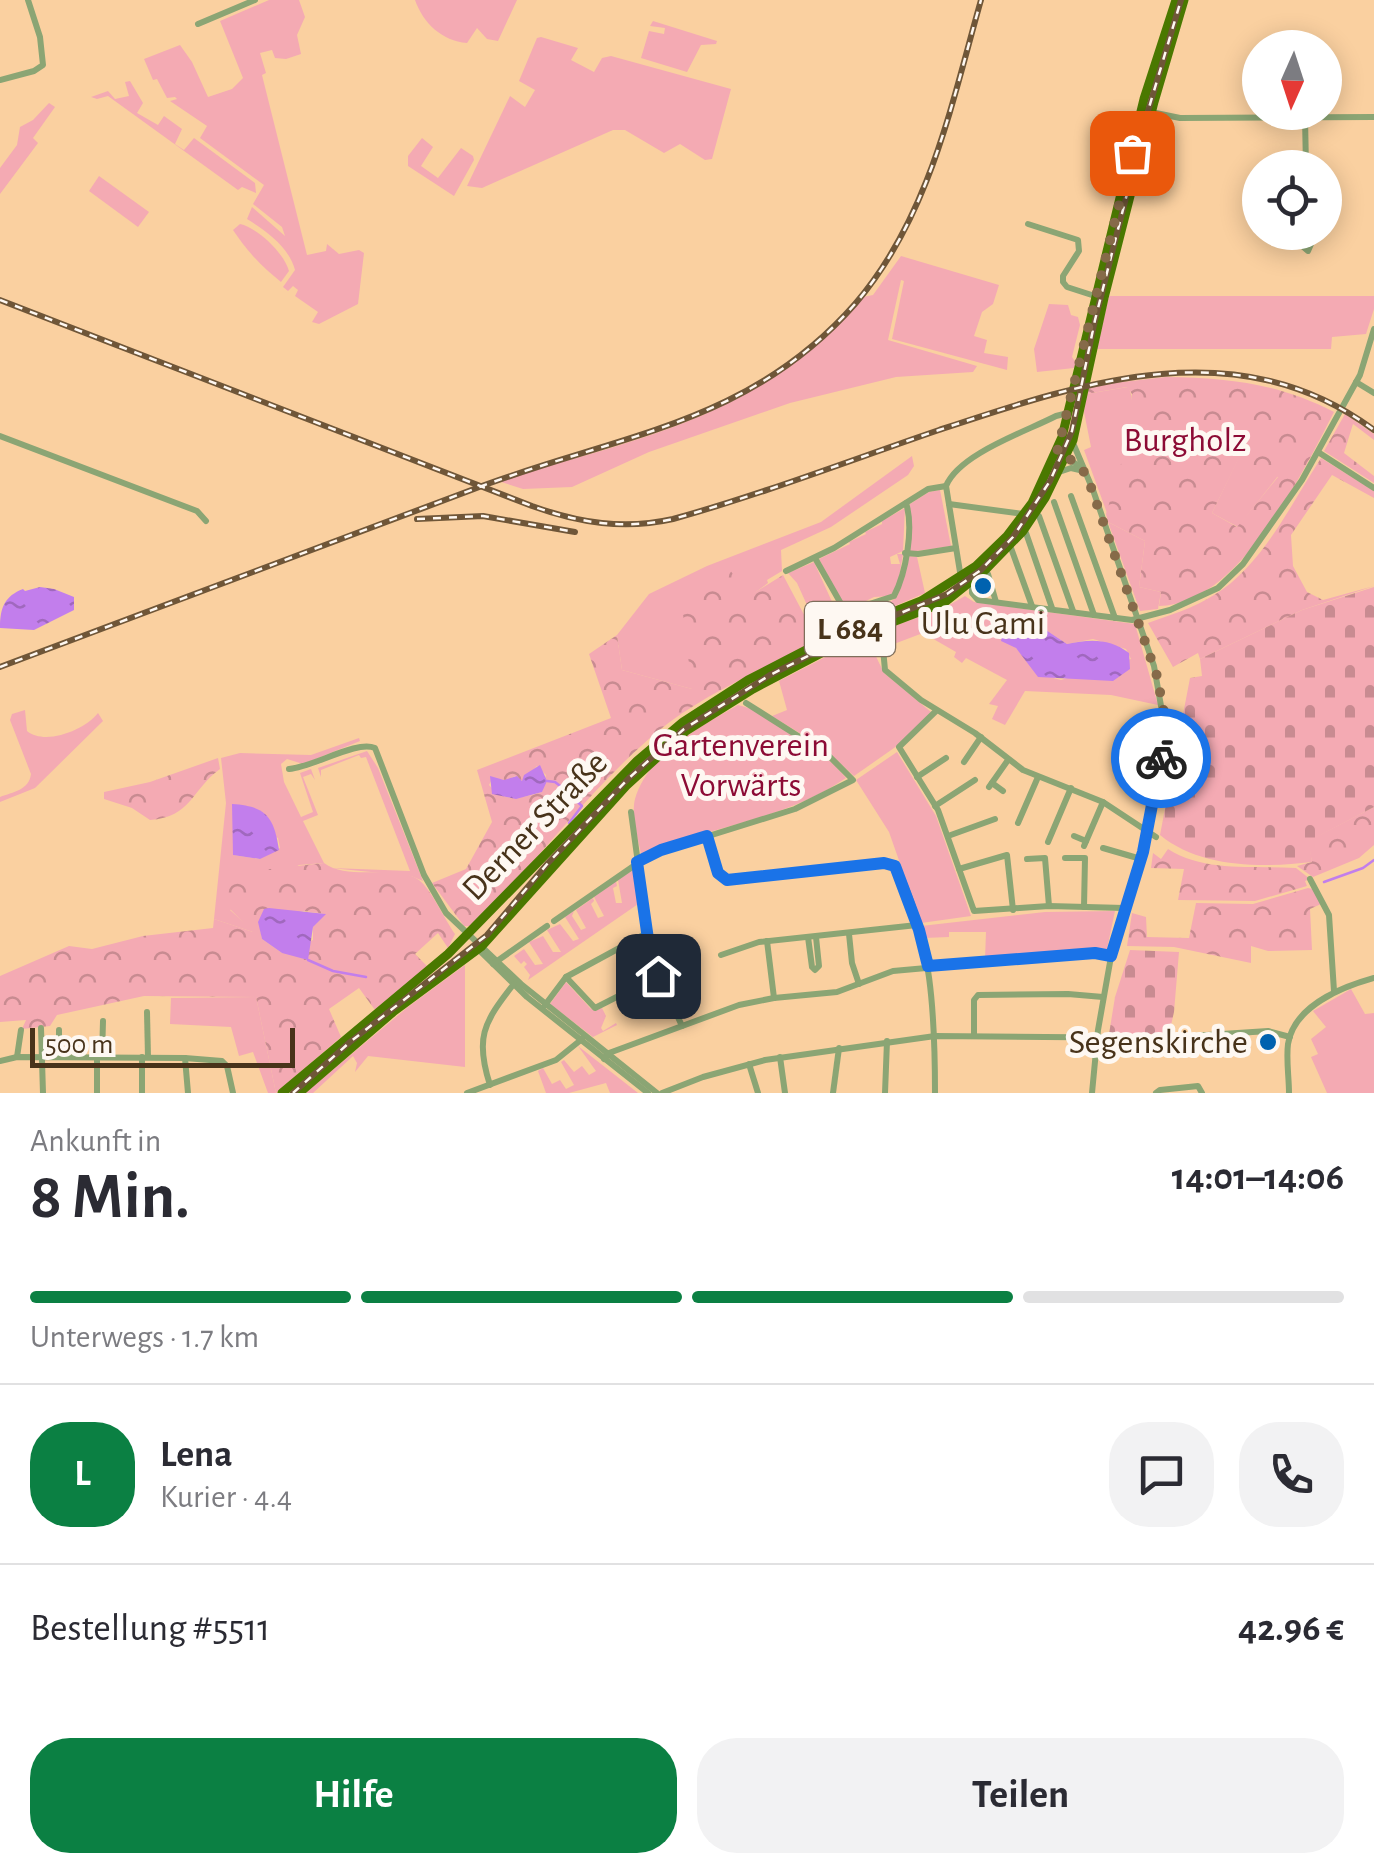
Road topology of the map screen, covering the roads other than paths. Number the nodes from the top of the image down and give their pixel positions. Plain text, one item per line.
1 (254, 0) edge
2 (1176, 0) edge
3 (1184, 0) edge
4 (27, 1) edge
5 (198, 24) dead end
6 (0, 80) edge
7 (1147, 111) junction
8 (1342, 117) edge
9 (1374, 117) edge
10 (1242, 118) edge
11 (1028, 224) dead end
12 (1100, 297) junction
13 (1374, 330) edge
14 (1081, 377) junction
15 (1356, 382) junction
16 (1374, 393) edge
17 (1068, 414) junction
18 (0, 436) edge
19 (1073, 440) junction
20 (1318, 452) junction
21 (1062, 454) junction
22 (1059, 472) junction
23 (1085, 472) junction
24 (946, 486) junction
25 (1374, 488) edge
26 (1072, 496) dead end
27 (1054, 502) dead end
28 (906, 503) junction
29 (949, 504) junction
30 (1024, 514) junction
31 (1039, 516) dead end
32 (206, 521) dead end
33 (1026, 534) dead end
34 (956, 548) junction
35 (1011, 548) dead end
36 (905, 553) junction
37 (814, 558) junction
38 (786, 571) dead end
39 (988, 574) dead end
40 (961, 578) junction
41 (969, 585) junction
42 (996, 602) junction
43 (1032, 606) junction
44 (1052, 608) junction
45 (1073, 611) junction
46 (1094, 615) junction
47 (1114, 618) junction
48 (1138, 620) junction
49 (880, 626) junction
50 (746, 704) dead end
51 (936, 711) junction
52 (982, 737) junction
53 (946, 758) dead end
54 (1008, 760) junction
55 (964, 762) dead end
56 (289, 769) dead end
57 (917, 777) junction
58 (1038, 777) junction
59 (975, 780) dead end
60 (1071, 788) junction
61 (1003, 791) dead end
62 (1103, 802) junction
63 (935, 806) junction
64 (631, 812) dead end
65 (995, 819) dead end
66 (1018, 823) dead end
67 (1148, 830) junction
68 (707, 836) junction
69 (948, 836) junction
70 (1074, 836) dead end
71 (1156, 837) dead end
72 (1048, 842) dead end
73 (1103, 848) dead end
74 (1065, 858) dead end
75 (1141, 859) junction
76 (1027, 860) dead end
77 (637, 862) junction
78 (960, 870) junction
79 (1310, 879) dead end
80 (1049, 906) junction
81 (1084, 907) junction
82 (1124, 908) junction
83 (1013, 910) junction
84 (454, 922) junction
85 (917, 925) junction
86 (647, 934) junction
87 (849, 934) junction
88 (467, 935) junction
89 (767, 941) junction
90 (457, 946) junction
91 (480, 948) junction
92 (721, 955) dead end
93 (1111, 956) junction
94 (494, 964) junction
95 (682, 966) dead end
96 (928, 966) junction
97 (658, 974) junction
98 (566, 977) junction
99 (1374, 978) edge
100 (859, 984) junction
101 (513, 985) junction
102 (1334, 991) junction
103 (774, 998) junction
104 (1103, 998) junction
105 (544, 1005) junction
106 (147, 1012) dead end
107 (102, 1021) dead end
108 (682, 1026) junction
109 (41, 1028) dead end
110 (21, 1030) dead end
111 (59, 1030) dead end
112 (935, 1036) junction
113 (974, 1036) junction
114 (1290, 1037) junction
115 (582, 1038) junction
116 (1097, 1038) junction
117 (887, 1041) junction
118 (838, 1048) junction
119 (18, 1057) junction
120 (41, 1057) junction
121 (59, 1057) junction
122 (100, 1057) junction
123 (145, 1057) junction
124 (606, 1057) junction
125 (780, 1057) junction
126 (185, 1058) junction
127 (0, 1061) edge
128 (749, 1064) junction
129 (490, 1086) junction
130 (42, 1093) edge
131 (97, 1093) edge
132 (142, 1093) edge
133 (188, 1093) edge
134 (233, 1093) edge
135 (282, 1093) edge
136 (298, 1093) edge
137 (467, 1093) edge
138 (648, 1093) edge
139 (660, 1093) edge
140 (758, 1093) edge
141 (786, 1093) edge
142 (833, 1093) edge
143 (885, 1093) edge
144 (935, 1093) edge
145 (1092, 1093) edge
146 (1156, 1093) edge
147 (1202, 1093) edge
148 (1289, 1093) edge

1 - 5 street
2 - 7 main road, L 684
3 - 7 main road, L 684
4 - 6 street
7 - 10 street
7 - 12 main road, L 684
8 - 9 street
11 - 12 street
12 - 14 main road, L 684
13 - 15 street
14 - 17 main road, Derner Straße / L 684
14 - 19 main road, Derner Straße / L 684
15 - 16 street
15 - 20 street
17 - 21 main road, Derner Straße / L 684
17 - 24 street
18 - 32 street
19 - 21 main road, Derner Straße / L 684
19 - 23 street
20 - 25 street
20 - 48 street
21 - 22 main road, Derner Straße / L 684
21 - 23 street
21 - 30 main road, Derner Straße / L 684
22 - 23 street
22 - 41 main road, Derner Straße / L 684
23 - 48 street
24 - 28 street
24 - 29 street
26 - 47 street
27 - 46 street
28 - 36 street
28 - 37 street
29 - 30 street
29 - 34 street
30 - 40 main road, Derner Straße / L 684
31 - 45 street
33 - 44 street
34 - 36 street
34 - 40 street
35 - 43 street
36 - 37 street
37 - 38 street
39 - 42 street
40 - 41 street
40 - 88 main road, Derner Straße / L 684
41 - 42 street
41 - 49 main road, Derner Straße / L 684
42 - 43 street
43 - 44 street
44 - 45 street
45 - 46 street
46 - 47 street
47 - 48 street
48 - 67 street
49 - 51 street
49 - 91 main road, Derner Straße / L 684
50 - 68 street
51 - 52 street
51 - 57 street
52 - 54 street
52 - 55 street
53 - 57 street
54 - 58 street
54 - 61 street
56 - 84 street
57 - 63 street
58 - 60 street
58 - 66 street
59 - 63 street
60 - 62 street
60 - 72 street
62 - 67 street
62 - 70 street
63 - 69 street
64 - 77 street
65 - 69 street
67 - 71 street
67 - 75 street
68 - 77 street
68 - 85 street
69 - 78 street
73 - 75 street
74 - 81 street
75 - 82 street
76 - 80 street
77 - 86 street
77 - 94 street
78 - 83 street
78 - 83 street
79 - 102 street
80 - 81 street
80 - 83 street
81 - 82 street
82 - 93 street
84 - 88 street
84 - 90 street
85 - 87 street
85 - 96 street
86 - 97 street
86 - 98 street
87 - 89 street
87 - 100 street
88 - 90 main road, Derner Straße / L 684
88 - 91 street
89 - 92 street
89 - 103 street
90 - 135 main road, Derner Straße / L 684
91 - 94 street
91 - 136 main road, Derner Straße / L 684
93 - 96 street
93 - 104 street
94 - 101 street
94 - 105 street
95 - 97 street
96 - 100 street
96 - 112 street
97 - 98 street
97 - 108 street
98 - 105 street
99 - 102 street
100 - 103 street
101 - 115 street
101 - 129 street
102 - 114 street
103 - 108 street
104 - 113 street
104 - 116 street
105 - 115 street
106 - 123 street
107 - 122 street
108 - 124 street
109 - 120 street
110 - 119 street
111 - 121 street
112 - 113 street
112 - 117 street
112 - 144 street
113 - 116 street
114 - 116 street
114 - 148 street
115 - 124 street
115 - 129 street
116 - 145 street
117 - 118 street
117 - 143 street
118 - 125 street
118 - 142 street
119 - 120 street
119 - 127 street
120 - 121 street
120 - 130 street
121 - 122 street
122 - 123 street
122 - 131 street
123 - 126 street
123 - 132 street
124 - 138 street
124 - 139 street
125 - 128 street
125 - 141 street
126 - 133 street
126 - 134 street
128 - 139 street
128 - 140 street
129 - 137 street
146 - 147 street

